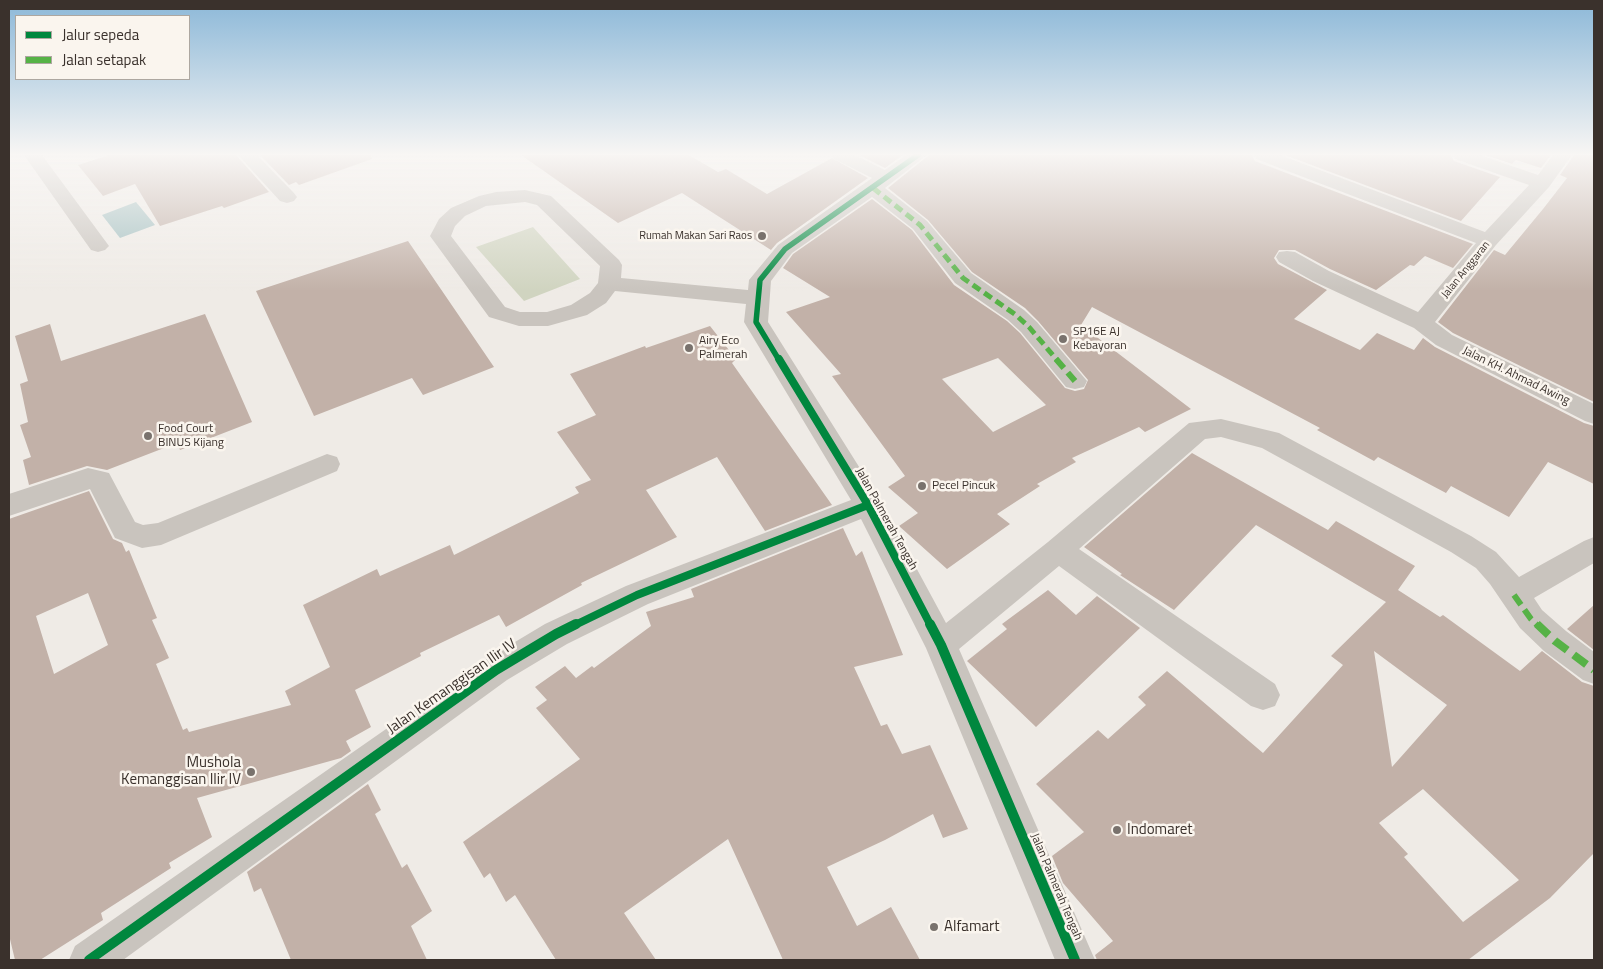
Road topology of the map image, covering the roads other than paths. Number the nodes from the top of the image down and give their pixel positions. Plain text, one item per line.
1 (65, 200) edge
2 (487, 200) edge
3 (544, 200) edge
4 (854, 200) edge
5 (896, 200) edge
6 (1382, 200) edge
7 (1526, 200) edge
8 (1489, 241) junction
9 (98, 246) dead end
10 (1287, 257) dead end
11 (609, 284) junction
12 (758, 298) junction
13 (1430, 330) junction
14 (1075, 380) dead end
15 (1594, 415) edge
16 (327, 464) dead end
17 (9, 505) edge
18 (868, 505) junction
19 (1594, 549) edge
20 (1058, 550) junction
21 (1514, 595) junction
22 (942, 645) junction
23 (1594, 670) edge
24 (1263, 695) dead end
25 (89, 960) edge
26 (1075, 960) edge

1 - 9 street
2 - 11 street
3 - 11 street
4 - 12 street, Jalan Palmerah Tengah
5 - 14 street
6 - 8 street
7 - 8 street, Jalan Anggaran
8 - 13 street, Jalan Anggaran
10 - 13 street, Jalan KH. Ahmad Awing
11 - 12 street
12 - 18 street, Jalan Palmerah Tengah
13 - 15 street, Jalan KH. Ahmad Awing
16 - 17 street
18 - 22 street, Jalan Palmerah Tengah
18 - 25 street, Jalan Kemanggisan Ilir IV
19 - 21 street
20 - 21 street
20 - 22 street
20 - 24 street
21 - 23 street
22 - 26 street, Jalan Palmerah Tengah

